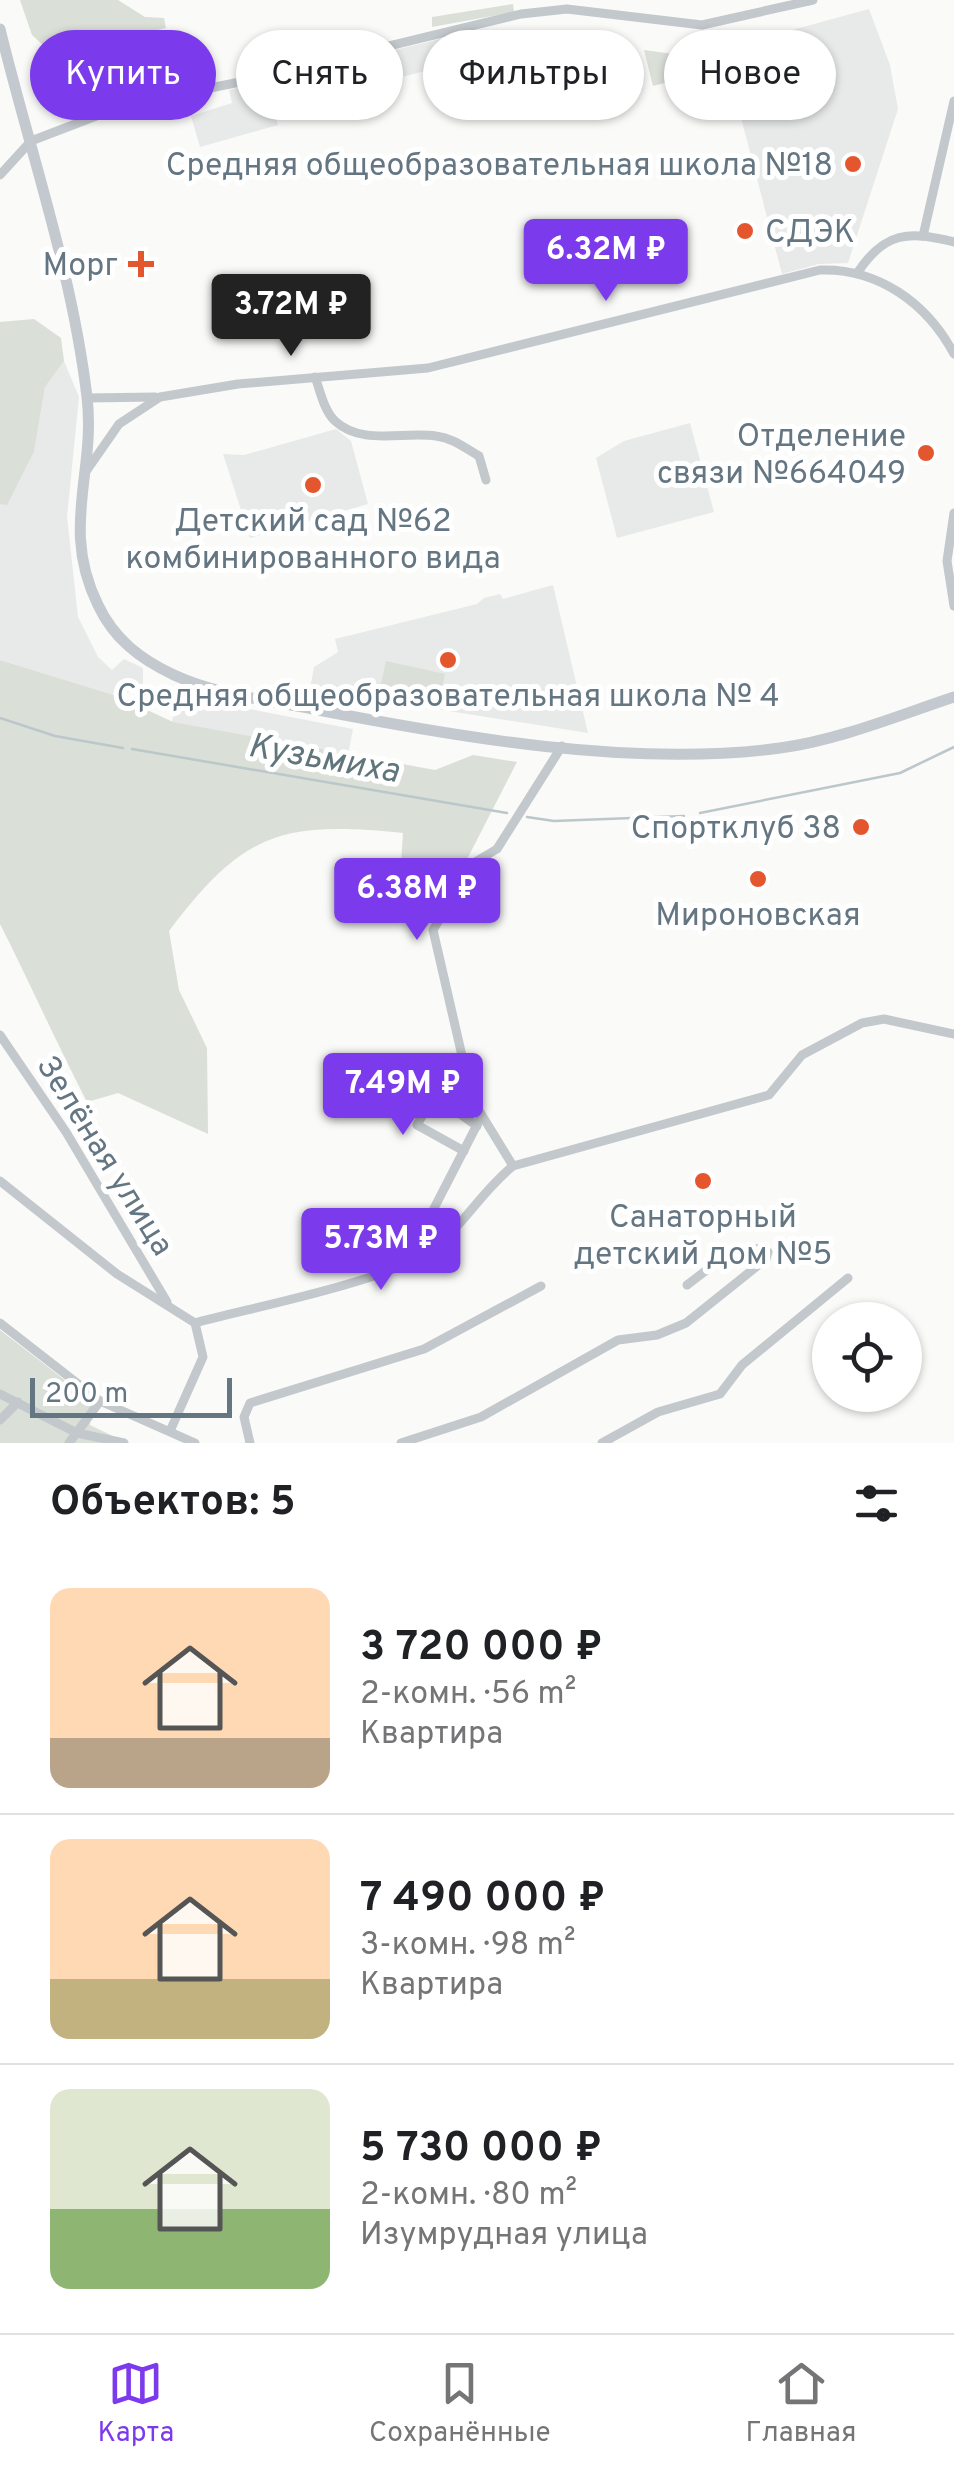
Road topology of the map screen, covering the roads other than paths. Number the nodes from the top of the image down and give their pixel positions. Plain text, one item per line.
1 (813, 0) edge
2 (0, 29) edge
3 (4, 59) edge
4 (954, 101) edge
5 (31, 141) junction
6 (0, 175) edge
7 (924, 236) junction
8 (954, 242) edge
9 (858, 272) junction
10 (954, 354) edge
11 (315, 377) junction
12 (160, 397) junction
13 (88, 398) junction
14 (82, 478) junction
15 (486, 480) dead end
16 (954, 513) edge
17 (954, 606) edge
18 (954, 697) edge
19 (562, 746) junction
20 (0, 1034) edge
21 (954, 1034) edge
22 (395, 1067) dead end
23 (434, 1095) junction
24 (478, 1122) junction
25 (464, 1151) junction
26 (513, 1166) junction
27 (0, 1181) edge
28 (427, 1222) dead end
29 (848, 1278) dead end
30 (687, 1285) dead end
31 (541, 1286) dead end
32 (167, 1302) junction
33 (0, 1323) edge
34 (195, 1323) junction
35 (0, 1394) edge
36 (18, 1402) junction
37 (100, 1402) junction
38 (0, 1420) edge
39 (170, 1430) junction
40 (77, 1433) junction
41 (102, 1439) edge
42 (68, 1443) edge
43 (124, 1443) edge
44 (195, 1443) edge
45 (250, 1443) edge
46 (401, 1443) edge
47 (602, 1443) edge

1 - 5 street
2 - 3 main road
3 - 5 main road
4 - 7 street
5 - 6 street
5 - 13 main road
7 - 8 street
7 - 9 street
9 - 10 street
9 - 11 street
11 - 12 street
11 - 15 street
12 - 13 street
12 - 14 street
13 - 14 main road
14 - 19 main road
16 - 17 street
18 - 19 main road
19 - 24 street
20 - 32 street, Зелёная улица
21 - 26 street
22 - 23 street
23 - 24 street
23 - 25 street
24 - 25 street
24 - 26 street
25 - 28 street
26 - 34 street
27 - 32 street
29 - 47 street
30 - 46 street
31 - 45 street
32 - 34 street
33 - 37 street
34 - 39 street
35 - 36 street
36 - 38 street
36 - 40 street
37 - 39 street
37 - 40 street
39 - 44 street
40 - 41 street
40 - 42 street
41 - 43 street

